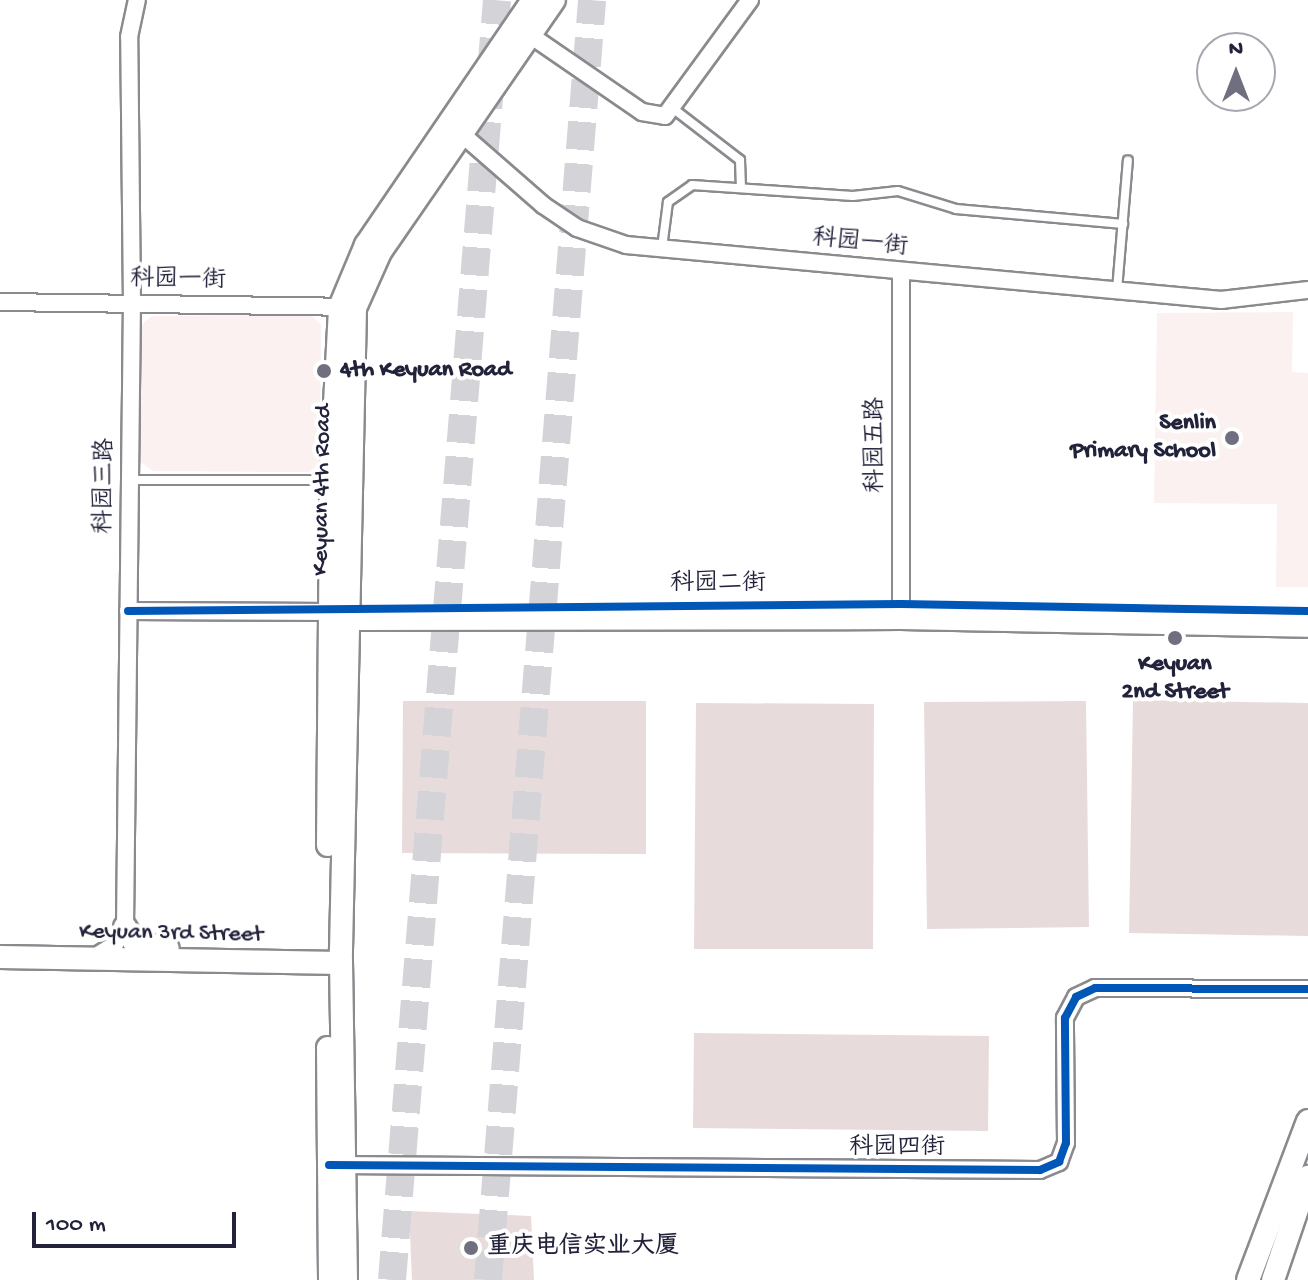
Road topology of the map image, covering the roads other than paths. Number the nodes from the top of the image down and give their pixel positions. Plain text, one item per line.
1 (137, 0) edge
2 (533, 0) edge
3 (554, 0) edge
4 (750, 0) edge
5 (530, 35) junction
6 (675, 110) junction
7 (454, 128) junction
8 (1128, 160) dead end
9 (741, 188) junction
10 (1123, 224) junction
11 (662, 249) junction
12 (901, 273) junction
13 (1308, 290) edge
14 (1117, 291) junction
15 (0, 302) edge
16 (132, 304) junction
17 (347, 307) junction
18 (130, 480) junction
19 (331, 480) junction
20 (128, 611) junction
21 (901, 611) junction
22 (1308, 611) edge
23 (341, 612) junction
24 (1308, 626) edge
25 (125, 927) junction
26 (334, 956) junction
27 (0, 957) edge
28 (93, 958) junction
29 (1308, 989) edge
30 (1308, 1121) edge
31 (337, 1165) junction
32 (1308, 1177) edge
33 (330, 1280) edge
34 (346, 1280) edge
35 (1248, 1280) edge
36 (1273, 1280) edge

1 - 16 street, 科园三路
2 - 7 main road, Keyuan 4th Road
3 - 5 main road, Keyuan 4th Road
4 - 6 street
5 - 6 street
5 - 7 main road, Keyuan 4th Road
6 - 9 lane
7 - 11 street, 科园一街
7 - 17 main road, Keyuan 4th Road
8 - 10 lane
9 - 10 lane
9 - 11 lane
10 - 14 lane
11 - 12 street, 科园一街
12 - 14 street, 科园一街
12 - 21 street, 科园五路
13 - 14 street, 科园一街
15 - 16 street, 科园一街
16 - 17 street, 科园一街
16 - 18 street, 科园三路
17 - 19 main road, Keyuan 4th Road
17 - 23 main road, Keyuan 4th Road
18 - 19 lane
18 - 20 street, 科园三路
19 - 23 main road, Keyuan 4th Road
20 - 23 street, 科园二街
20 - 25 street, 科园三路
21 - 22 main road, 科园二街
21 - 23 main road, 科园二街
21 - 24 main road, 科园二街
23 - 26 main road, Keyuan 4th Road
25 - 26 main road, Keyuan 3rd Street
25 - 28 street
26 - 28 main road, Keyuan 3rd Street
26 - 31 main road, Keyuan 4th Road
27 - 28 main road, Keyuan 3rd Street
29 - 31 street, 科园四街
30 - 35 main road
31 - 33 main road, Keyuan 4th Road
31 - 34 main road, Keyuan 4th Road
32 - 36 main road

